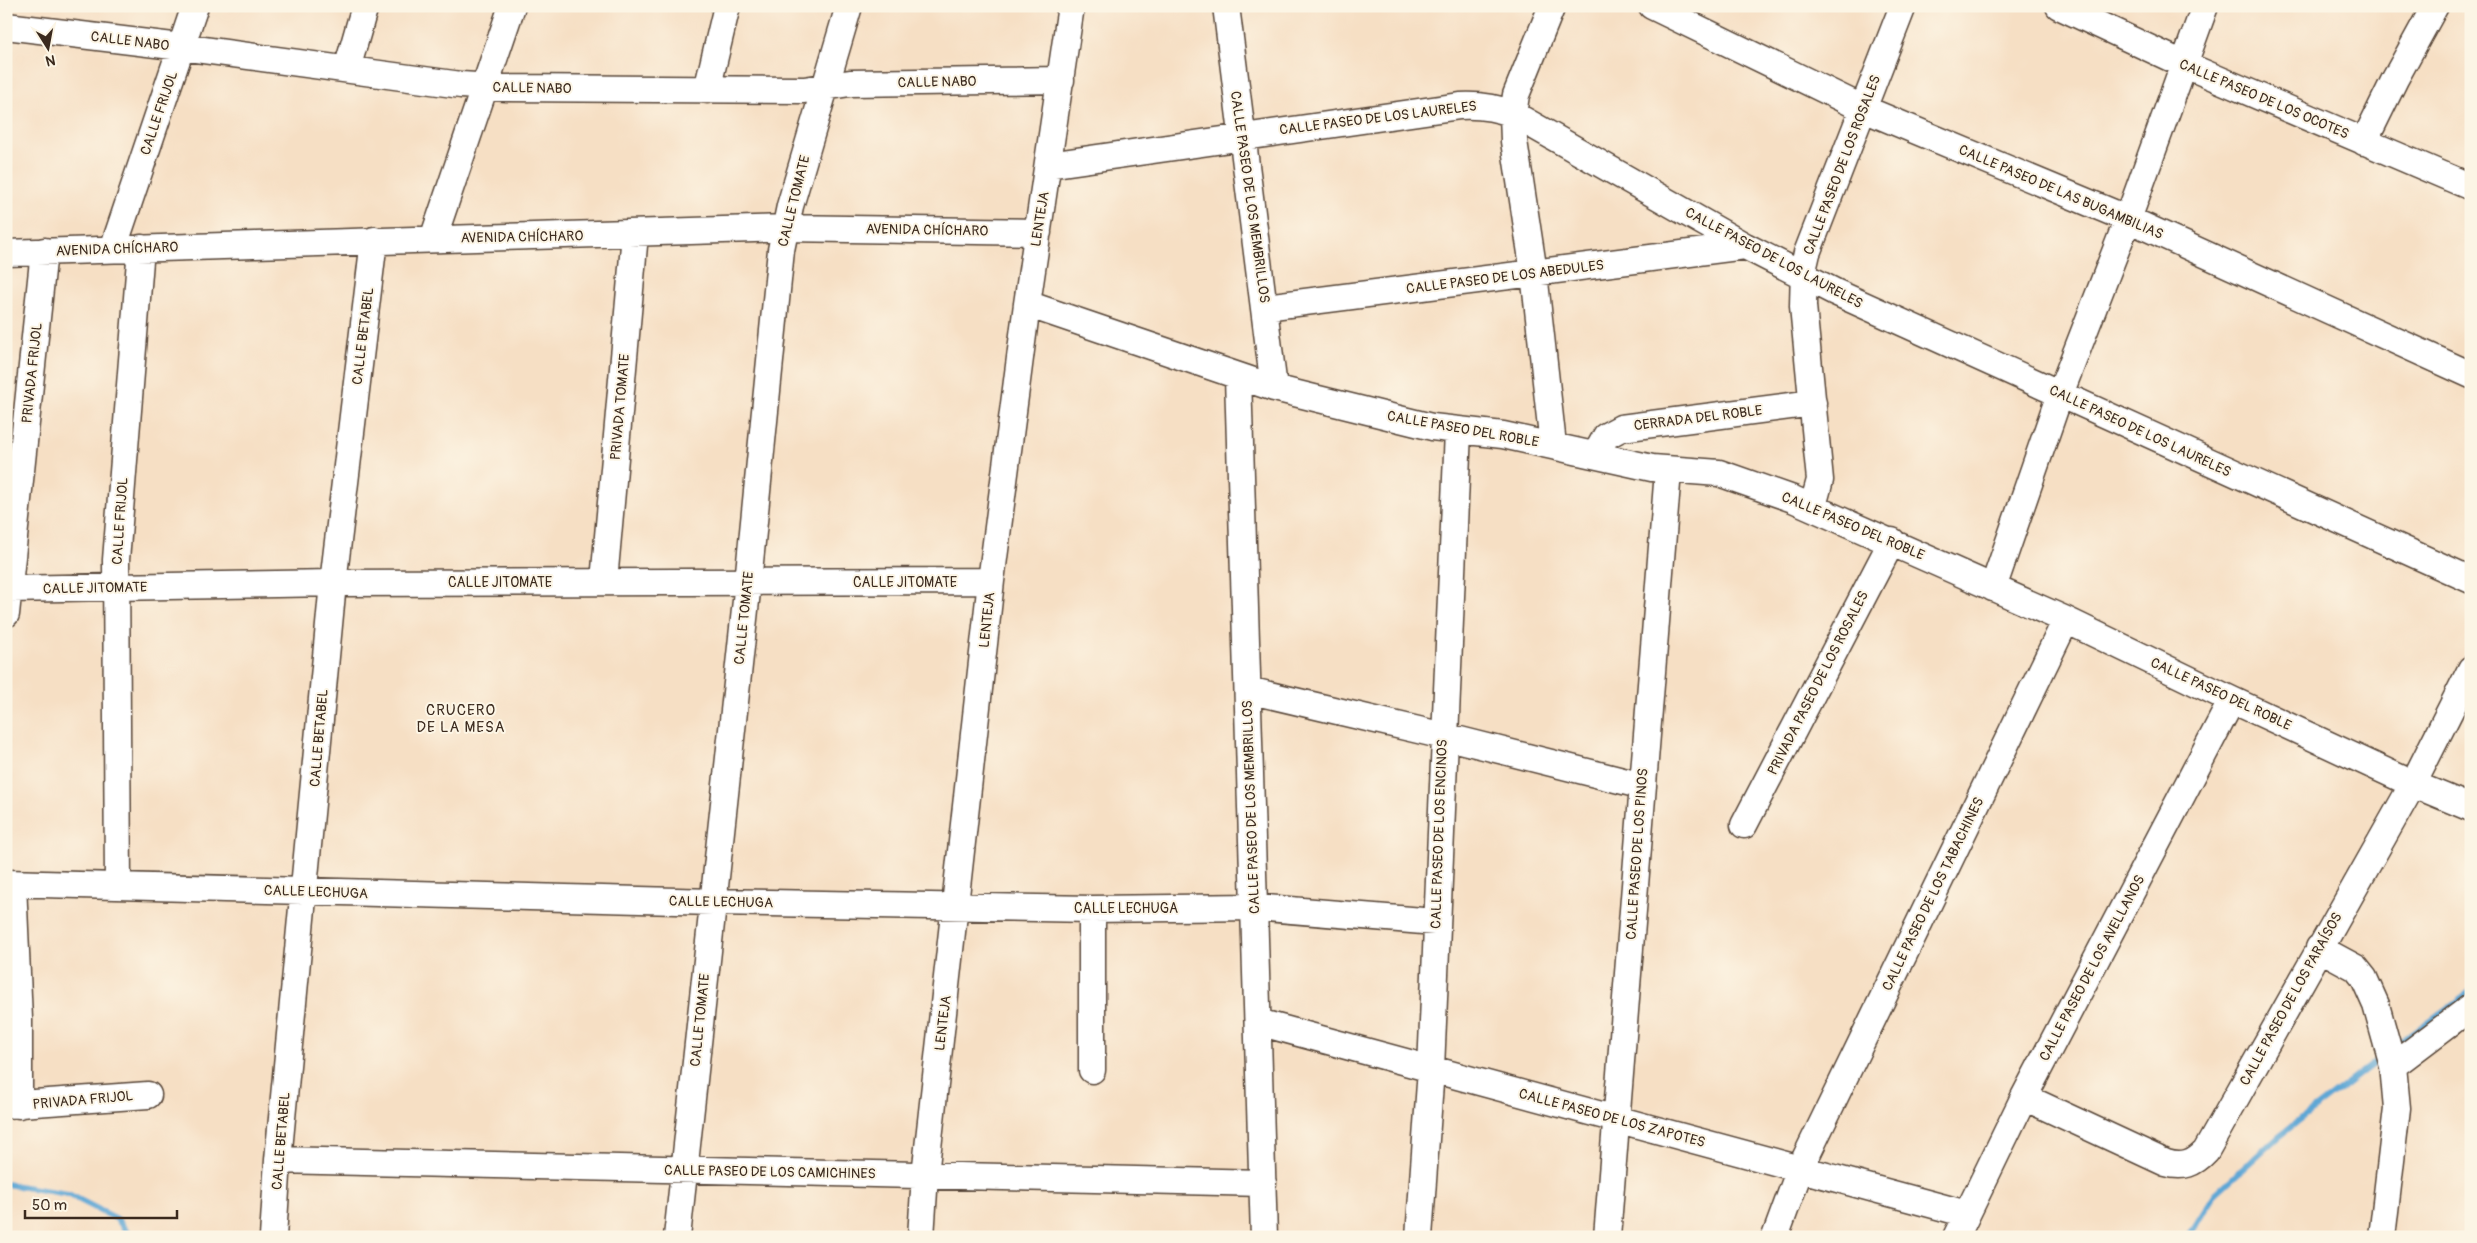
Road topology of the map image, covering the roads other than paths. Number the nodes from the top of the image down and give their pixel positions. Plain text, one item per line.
1 (195, 6) edge
2 (365, 6) edge
3 (512, 6) edge
4 (727, 6) edge
5 (849, 6) edge
6 (1071, 6) edge
7 (1226, 6) edge
8 (1552, 6) edge
9 (1652, 6) edge
10 (1902, 6) edge
11 (2059, 6) edge
12 (2205, 6) edge
13 (2435, 6) edge
14 (6, 26) edge
15 (182, 47) junction
16 (2183, 64) junction
17 (347, 69) junction
18 (1062, 80) junction
19 (486, 87) junction
20 (826, 88) junction
21 (707, 90) junction
22 (1864, 109) junction
23 (1512, 114) junction
24 (1240, 136) junction
25 (2364, 142) junction
26 (1048, 165) junction
27 (2471, 187) edge
28 (2128, 219) junction
29 (785, 228) junction
30 (1038, 232) junction
31 (635, 234) junction
32 (433, 239) junction
33 (374, 240) junction
34 (1745, 246) junction
35 (141, 248) junction
36 (113, 249) junction
37 (44, 251) junction
38 (6, 252) edge
39 (1534, 273) junction
40 (1803, 276) junction
41 (1027, 304) junction
42 (1264, 307) junction
43 (2471, 375) edge
44 (1238, 377) junction
45 (1274, 388) junction
46 (2060, 394) junction
47 (1813, 404) junction
48 (1458, 431) junction
49 (1553, 445) junction
50 (1596, 454) junction
51 (1668, 471) junction
52 (1814, 506) junction
53 (1892, 541) junction
54 (2471, 580) edge
55 (604, 581) junction
56 (991, 581) junction
57 (748, 582) junction
58 (333, 583) junction
59 (116, 588) junction
60 (1993, 588) junction
61 (8, 602) edge
62 (2066, 620) junction
63 (2471, 669) edge
64 (1248, 690) junction
65 (2232, 700) junction
66 (1444, 736) junction
67 (2413, 784) junction
68 (1642, 786) junction
69 (2471, 808) edge
70 (1744, 825) dead end
71 (10, 883) edge
72 (118, 885) junction
73 (305, 892) junction
74 (713, 902) junction
75 (956, 906) junction
76 (1254, 907) junction
77 (1092, 909) junction
78 (1435, 922) junction
79 (2319, 948) junction
80 (2471, 1007) edge
81 (1258, 1022) junction
82 (2393, 1065) junction
83 (1431, 1069) junction
84 (1092, 1070) dead end
85 (148, 1095) dead end
86 (2024, 1097) junction
87 (12, 1105) edge
88 (1617, 1119) junction
89 (278, 1160) junction
90 (1800, 1169) junction
91 (684, 1170) junction
92 (925, 1175) junction
93 (1263, 1183) junction
94 (1961, 1225) edge
95 (273, 1237) edge
96 (677, 1237) edge
97 (921, 1237) edge
98 (1264, 1237) edge
99 (1418, 1237) edge
100 (1607, 1237) edge
101 (1775, 1237) edge
102 (2382, 1237) edge

1 - 15 street, CALLE FRIJOL
2 - 17 street
3 - 19 street
4 - 21 street
5 - 20 street, CALLE TOMATE
6 - 18 street, LENTEJA
7 - 24 street, CALLE PASEO DE LOS MEMBRILLOS
8 - 23 street
9 - 22 street, CALLE PASEO DE LAS BUGAMBILIAS
10 - 22 street, CALLE PASEO DE LOS ROSALES
11 - 16 street, CALLE PASEO DE LOS OCOTES
12 - 16 street
13 - 25 street
14 - 15 street, CALLE NABO
15 - 17 street, CALLE NABO
15 - 36 street, CALLE FRIJOL
16 - 25 street, CALLE PASEO DE LOS OCOTES
16 - 28 street
17 - 19 street, CALLE NABO
18 - 20 street, CALLE NABO
18 - 26 street, LENTEJA
19 - 21 street, CALLE NABO
19 - 32 street
20 - 21 street, CALLE NABO
20 - 29 street, CALLE TOMATE
22 - 28 street, CALLE PASEO DE LAS BUGAMBILIAS
22 - 40 street, CALLE PASEO DE LOS ROSALES
23 - 24 street, CALLE PASEO DE LOS LAURELES
23 - 34 street, CALLE PASEO DE LOS LAURELES
23 - 39 street
24 - 26 street, CALLE PASEO DE LOS LAURELES
24 - 42 street, CALLE PASEO DE LOS MEMBRILLOS
25 - 27 street, CALLE PASEO DE LOS OCOTES
26 - 30 street, LENTEJA
28 - 43 street, CALLE PASEO DE LAS BUGAMBILIAS
28 - 46 street
29 - 30 street, AVENIDA CHÍCHARO
29 - 31 street, AVENIDA CHÍCHARO
29 - 57 street, CALLE TOMATE
30 - 41 street, LENTEJA
31 - 32 street, AVENIDA CHÍCHARO
31 - 55 street, PRIVADA TOMATE
32 - 33 street, AVENIDA CHÍCHARO
33 - 35 street, AVENIDA CHÍCHARO
33 - 58 street, CALLE BETABEL
34 - 39 street, CALLE PASEO DE LOS ABEDULES
34 - 40 street, CALLE PASEO DE LOS LAURELES
35 - 36 street, AVENIDA CHÍCHARO
35 - 59 street, CALLE FRIJOL
36 - 37 street, AVENIDA CHÍCHARO
37 - 38 street, AVENIDA CHÍCHARO
37 - 61 street, PRIVADA FRIJOL
39 - 42 street, CALLE PASEO DE LOS ABEDULES
39 - 49 street
40 - 46 street, CALLE PASEO DE LOS LAURELES
40 - 47 street, CALLE PASEO DE LOS ROSALES
41 - 44 street, CALLE PASEO DEL ROBLE
41 - 56 street, LENTEJA
42 - 45 street, CALLE PASEO DE LOS MEMBRILLOS
44 - 45 street, CALLE PASEO DEL ROBLE
44 - 64 street, CALLE PASEO DE LOS MEMBRILLOS
45 - 48 street, CALLE PASEO DEL ROBLE
46 - 54 street, CALLE PASEO DE LOS LAURELES
46 - 60 street
47 - 50 street, CERRADA DEL ROBLE
47 - 52 street, CALLE PASEO DE LOS ROSALES
48 - 49 street, CALLE PASEO DEL ROBLE
48 - 66 street, CALLE PASEO DE LOS ENCINOS
49 - 50 street, CALLE PASEO DEL ROBLE
50 - 51 street, CALLE PASEO DEL ROBLE
51 - 52 street, CALLE PASEO DEL ROBLE
51 - 68 street, CALLE PASEO DE LOS PINOS
52 - 53 street, CALLE PASEO DEL ROBLE
53 - 60 street, CALLE PASEO DEL ROBLE
53 - 70 street, PRIVADA PASEO DE LOS ROSALES
55 - 57 street, CALLE JITOMATE
55 - 58 street, CALLE JITOMATE
56 - 57 street, CALLE JITOMATE
56 - 75 street, LENTEJA
57 - 74 street, CALLE TOMATE
58 - 59 street, CALLE JITOMATE
58 - 73 street, CALLE BETABEL
59 - 61 street, CALLE JITOMATE
59 - 72 street, CALLE FRIJOL
60 - 62 street, CALLE PASEO DEL ROBLE
62 - 65 street, CALLE PASEO DEL ROBLE
62 - 90 street, CALLE PASEO DE LOS TABACHINES
63 - 67 street, CALLE PASEO DE LOS PARAÍSOS
64 - 66 street
64 - 76 street, CALLE PASEO DE LOS MEMBRILLOS
65 - 67 street, CALLE PASEO DEL ROBLE
65 - 86 street, CALLE PASEO DE LOS AVELLANOS
66 - 68 street
66 - 78 street, CALLE PASEO DE LOS ENCINOS
67 - 69 street, CALLE PASEO DEL ROBLE
67 - 79 street, CALLE PASEO DE LOS PARAÍSOS
68 - 88 street, CALLE PASEO DE LOS PINOS
71 - 72 street, CALLE LECHUGA
71 - 87 street, PRIVADA FRIJOL
72 - 73 street, CALLE LECHUGA
73 - 74 street, CALLE LECHUGA
73 - 89 street, CALLE BETABEL
74 - 75 street, CALLE LECHUGA
74 - 91 street, CALLE TOMATE
75 - 77 street, CALLE LECHUGA
75 - 92 street, LENTEJA
76 - 77 street, CALLE LECHUGA
76 - 78 street, CALLE LECHUGA
76 - 81 street, CALLE PASEO DE LOS MEMBRILLOS
77 - 84 street
78 - 83 street, CALLE PASEO DE LOS ENCINOS
79 - 82 street
79 - 86 street, CALLE PASEO DE LOS PARAÍSOS
80 - 82 street
81 - 83 street, CALLE PASEO DE LOS ZAPOTES
81 - 93 street, CALLE PASEO DE LOS MEMBRILLOS
82 - 102 street
83 - 88 street, CALLE PASEO DE LOS ZAPOTES
83 - 99 street, CALLE PASEO DE LOS ENCINOS
85 - 87 street, PRIVADA FRIJOL
86 - 94 street, CALLE PASEO DE LOS AVELLANOS
88 - 90 street, CALLE PASEO DE LOS ZAPOTES
88 - 100 street, CALLE PASEO DE LOS PINOS
89 - 91 street, CALLE PASEO DE LOS CAMICHINES
89 - 95 street, CALLE BETABEL
90 - 94 street, CALLE PASEO DE LOS ZAPOTES
90 - 101 street, CALLE PASEO DE LOS TABACHINES
91 - 92 street, CALLE PASEO DE LOS CAMICHINES
91 - 96 street, CALLE TOMATE
92 - 93 street, CALLE PASEO DE LOS CAMICHINES
92 - 97 street, LENTEJA
93 - 98 street, CALLE PASEO DE LOS MEMBRILLOS

